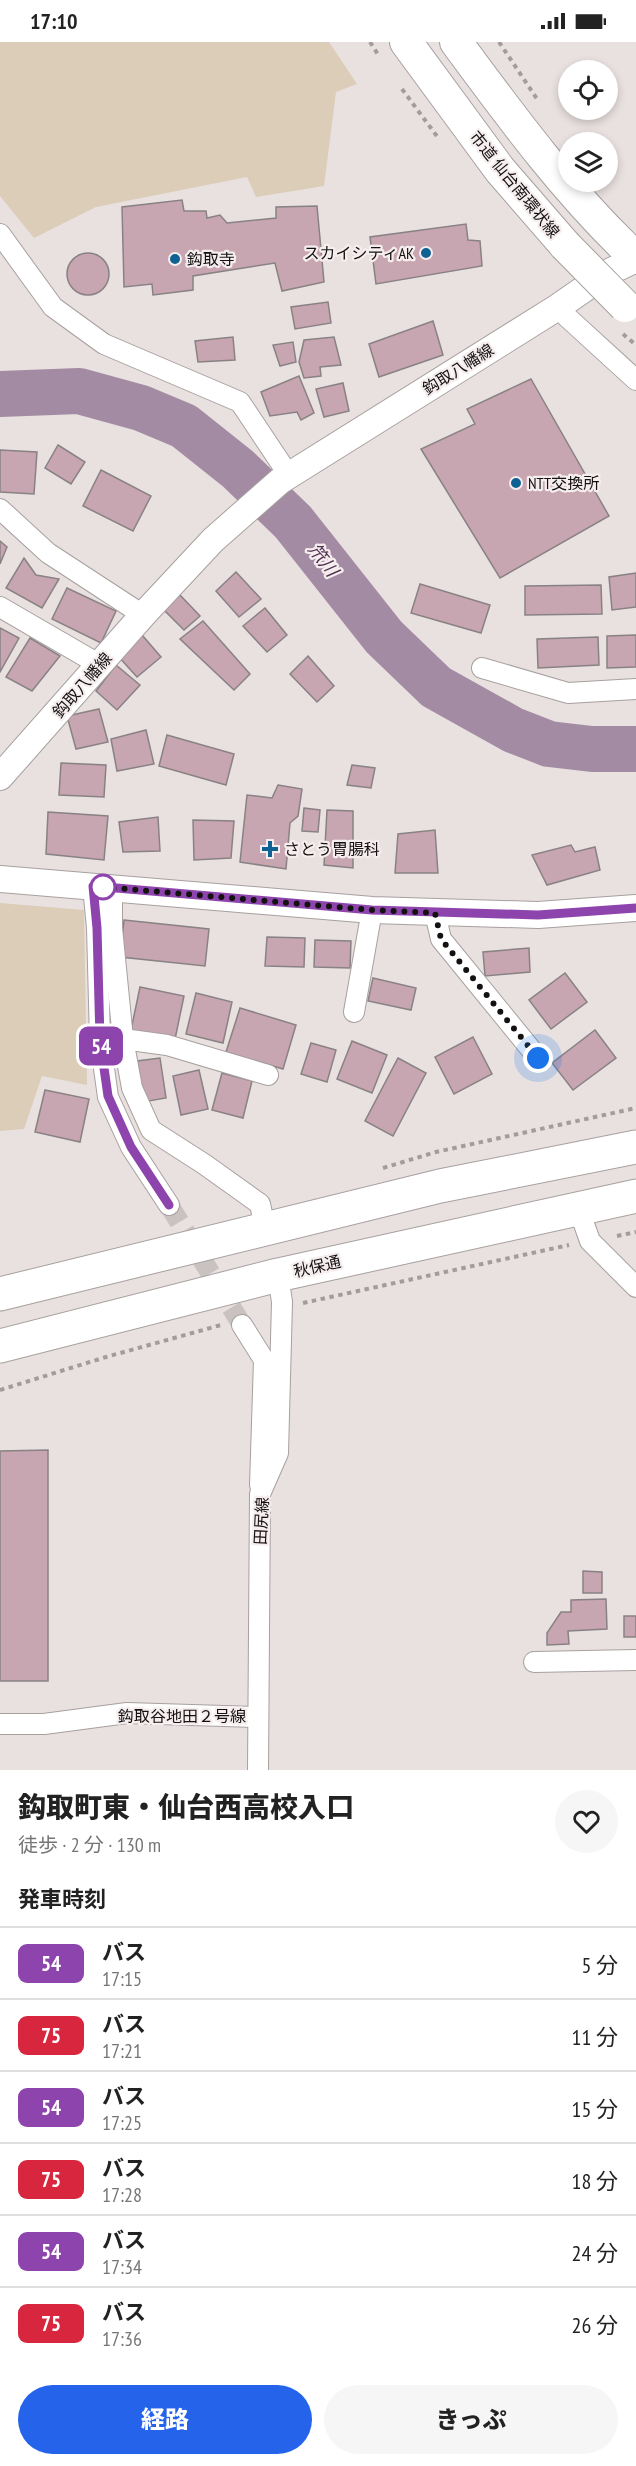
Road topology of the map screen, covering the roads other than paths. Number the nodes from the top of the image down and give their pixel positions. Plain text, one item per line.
1 (406, 42) edge
2 (456, 42) edge
3 (0, 234) edge
4 (636, 259) edge
5 (558, 307) junction
6 (631, 311) edge
7 (636, 380) edge
8 (284, 478) junction
9 (0, 509) edge
10 (0, 607) edge
11 (142, 615) junction
12 (100, 666) junction
13 (482, 668) dead end
14 (636, 689) edge
15 (0, 777) edge
16 (0, 879) edge
17 (102, 887) junction
18 (636, 908) edge
19 (372, 910) junction
20 (435, 913) junction
21 (354, 1012) dead end
22 (123, 1039) junction
23 (538, 1058) dead end
24 (268, 1075) dead end
25 (636, 1147) edge
26 (636, 1196) edge
27 (169, 1205) tunnel mouth
28 (578, 1207) junction
29 (265, 1228) junction
30 (278, 1275) junction
31 (636, 1287) edge
32 (0, 1294) edge
33 (235, 1324) tunnel mouth
34 (0, 1346) edge
35 (260, 1494) junction
36 (636, 1660) edge
37 (534, 1662) dead end
38 (258, 1717) junction
39 (0, 1724) edge
40 (258, 1770) edge

1 - 6 main road, 市道 仙台南環状線, bridge
2 - 4 main road
3 - 8 street
4 - 5 street, 鈎取八幡線
5 - 7 street
5 - 8 street, 鈎取八幡線
8 - 11 street, 鈎取八幡線
9 - 11 street
10 - 12 street
11 - 12 street, 鈎取八幡線
12 - 15 street, 鈎取八幡線
13 - 14 street
16 - 17 street
17 - 19 street
17 - 22 street
17 - 27 street
18 - 20 street
19 - 20 street
19 - 21 street
20 - 23 street
22 - 24 street
22 - 29 street
25 - 29 highway
26 - 28 highway, 秋保通
28 - 30 highway, 秋保通
28 - 31 street
29 - 32 highway
30 - 34 highway, 秋保通
30 - 35 street, 田尻線
33 - 35 street
35 - 38 street, 田尻線
36 - 37 street
38 - 39 street, 鈎取谷地田２号線
38 - 40 street, 田尻線

